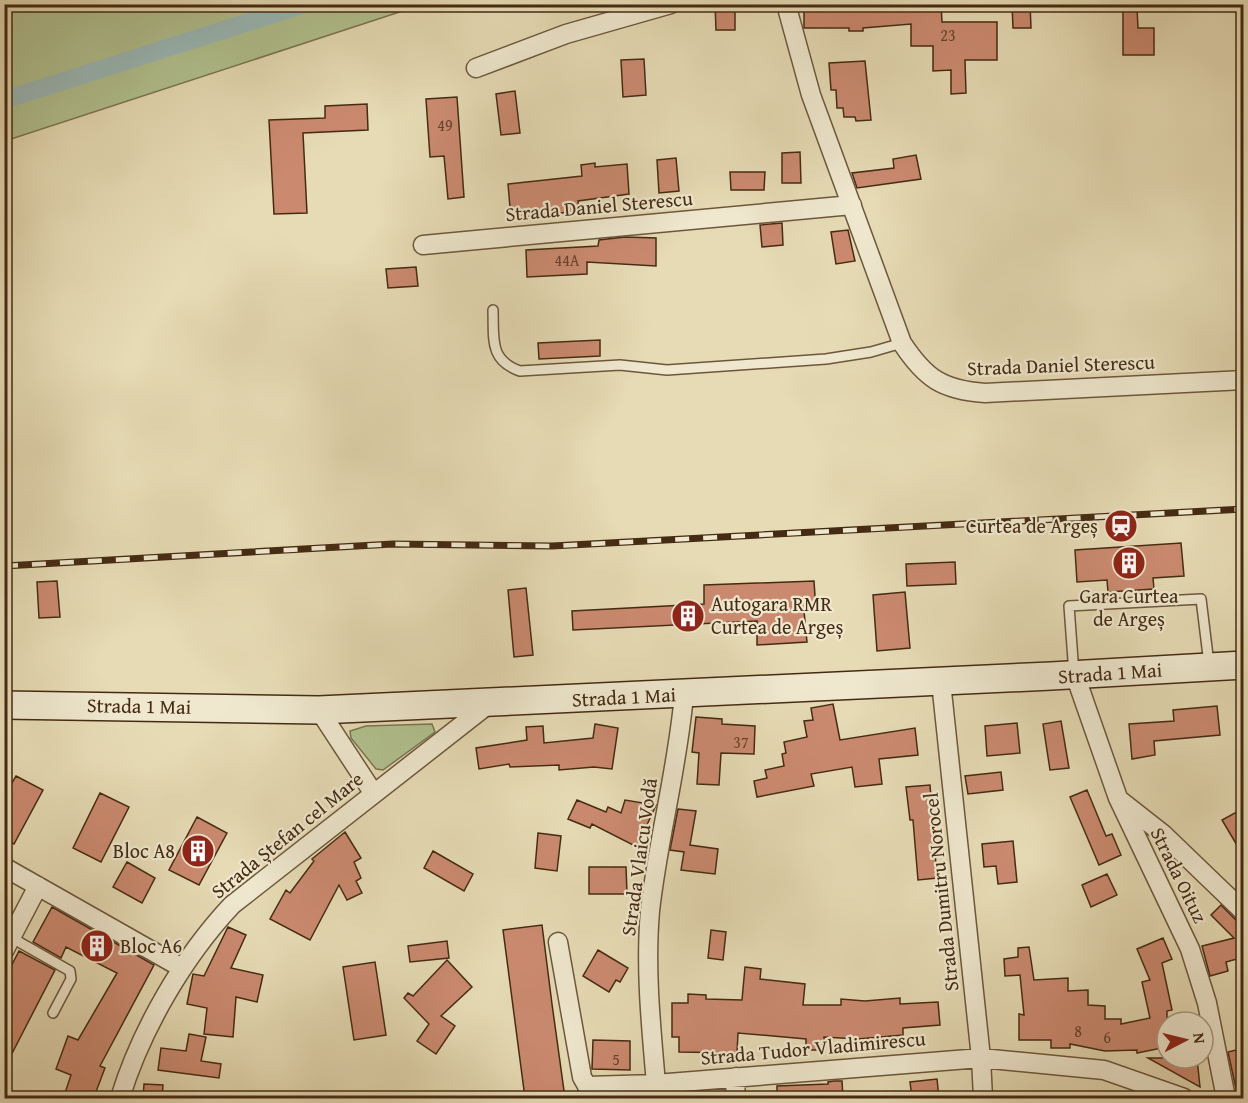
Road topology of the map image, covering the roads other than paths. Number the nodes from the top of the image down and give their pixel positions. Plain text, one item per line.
1 (671, 4) edge
2 (786, 4) edge
3 (476, 69) dead end
4 (852, 205) junction
5 (423, 245) dead end
6 (492, 310) dead end
7 (902, 343) junction
8 (1244, 380) edge
9 (1244, 665) edge
10 (1209, 667) junction
11 (1075, 675) junction
12 (941, 682) junction
13 (684, 694) junction
14 (490, 704) junction
15 (4, 705) edge
16 (320, 710) junction
17 (374, 794) junction
18 (1118, 798) junction
19 (1163, 834) junction
20 (1143, 852) junction
21 (4, 867) edge
22 (38, 886) junction
23 (1244, 912) edge
24 (558, 942) dead end
25 (8, 944) edge
26 (182, 968) junction
27 (53, 1013) dead end
28 (981, 1058) junction
29 (736, 1077) junction
30 (655, 1091) edge
31 (120, 1098) edge
32 (735, 1098) edge
33 (982, 1098) edge
34 (1184, 1098) edge
35 (1226, 1098) edge

1 - 3 street
2 - 4 street, Strada Daniel Sterescu
4 - 5 street, Strada Daniel Sterescu
4 - 7 street, Strada Daniel Sterescu
6 - 7 lane
7 - 8 street, Strada Daniel Sterescu
9 - 10 main road, Strada 1 Mai
10 - 11 main road, Strada 1 Mai
10 - 11 lane
11 - 12 main road, Strada 1 Mai
11 - 18 street, Strada Oituz
12 - 13 main road, Strada 1 Mai
12 - 28 street, Strada Dumitru Norocel
13 - 14 main road, Strada 1 Mai
13 - 30 street, Strada Vlaicu Vodă
14 - 16 main road, Strada 1 Mai
14 - 17 street, Strada Ștefan cel Mare
15 - 16 main road, Strada 1 Mai
16 - 17 street
17 - 26 street, Strada Ștefan cel Mare
18 - 19 street
18 - 20 street, Strada Oituz
19 - 20 street
19 - 23 street
20 - 35 street, Strada Oituz
21 - 22 street
22 - 25 street
22 - 26 street
24 - 30 street, Strada Tudor Vladimirescu
25 - 27 lane
26 - 31 street, Strada Ștefan cel Mare
28 - 29 street, Strada Tudor Vladimirescu
28 - 33 street, Strada Dumitru Norocel
28 - 34 street, Strada Tudor Vladimirescu
29 - 30 street, Strada Tudor Vladimirescu
29 - 32 street

